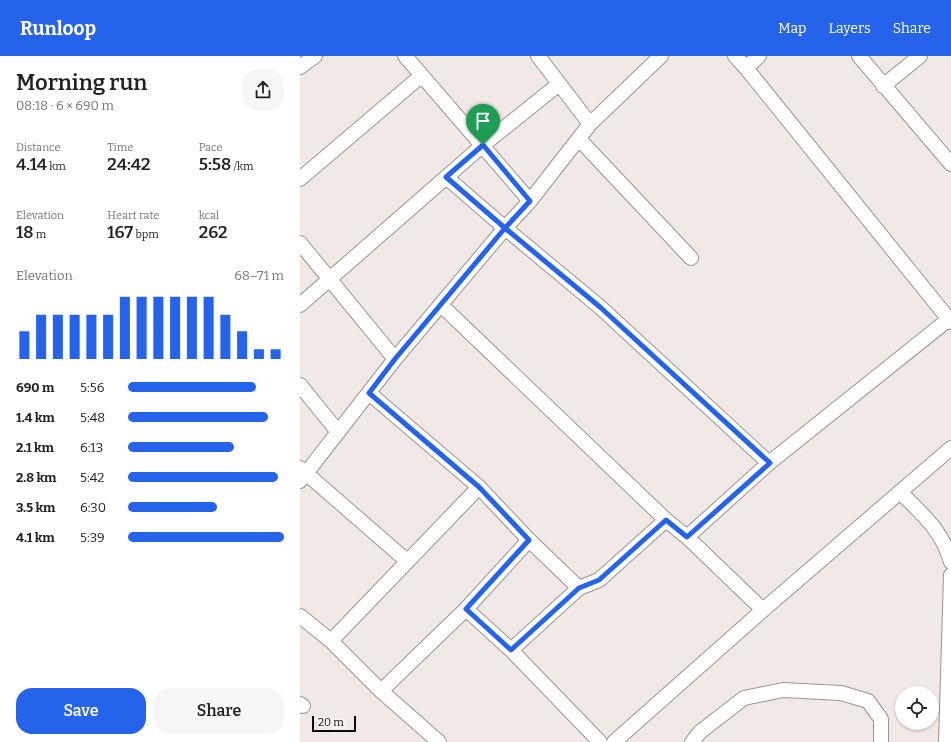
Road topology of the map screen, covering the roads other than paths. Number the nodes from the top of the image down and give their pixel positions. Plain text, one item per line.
1 (315, 56) edge
2 (405, 56) edge
3 (538, 56) edge
4 (661, 56) edge
5 (734, 56) edge
6 (759, 56) edge
7 (859, 56) edge
8 (920, 56) edge
9 (300, 67) edge
10 (746, 68) junction
11 (422, 76) junction
12 (559, 84) junction
13 (884, 86) junction
14 (590, 124) junction
15 (579, 138) junction
16 (483, 145) junction
17 (951, 164) edge
18 (446, 177) junction
19 (300, 179) edge
20 (530, 201) junction
21 (505, 228) junction
22 (300, 243) edge
23 (691, 258) dead end
24 (329, 278) junction
25 (300, 305) edge
26 (441, 305) junction
27 (950, 321) edge
28 (395, 359) junction
29 (300, 385) edge
30 (369, 393) junction
31 (338, 432) junction
32 (951, 448) edge
33 (770, 463) junction
34 (302, 474) edge
35 (479, 487) junction
36 (900, 492) junction
37 (666, 520) junction
38 (687, 537) junction
39 (529, 540) junction
40 (407, 561) junction
41 (951, 562) edge
42 (951, 575) edge
43 (579, 588) junction
44 (466, 609) junction
45 (763, 610) junction
46 (300, 616) edge
47 (332, 641) junction
48 (511, 650) junction
49 (381, 691) junction
50 (439, 742) edge
51 (600, 742) edge
52 (614, 742) edge
53 (692, 742) edge
54 (881, 742) edge
55 (946, 742) edge

1 - 9 street
2 - 11 street
3 - 12 street
4 - 14 street
5 - 10 street
6 - 10 street
7 - 13 street
8 - 13 street
10 - 27 street
11 - 16 street
11 - 19 street
12 - 14 street
12 - 16 street
13 - 17 street
14 - 15 street
15 - 20 street
15 - 23 street
16 - 18 street
16 - 20 street
18 - 21 street
18 - 24 street
20 - 21 street
21 - 26 street
21 - 33 street
22 - 24 street
24 - 25 street
24 - 28 street
26 - 28 street
26 - 37 street
27 - 33 street
28 - 30 street
29 - 31 street
30 - 31 street
30 - 35 street
31 - 34 street
32 - 36 street
33 - 38 street
34 - 40 street
35 - 39 street
35 - 40 street
36 - 41 street
36 - 45 street
37 - 38 street
37 - 43 street
38 - 45 street
39 - 43 street
39 - 44 street
40 - 47 street
42 - 55 street
43 - 48 street
44 - 48 street
44 - 49 street
45 - 52 street
46 - 47 street
47 - 49 street
48 - 51 street
49 - 50 street
53 - 54 street

